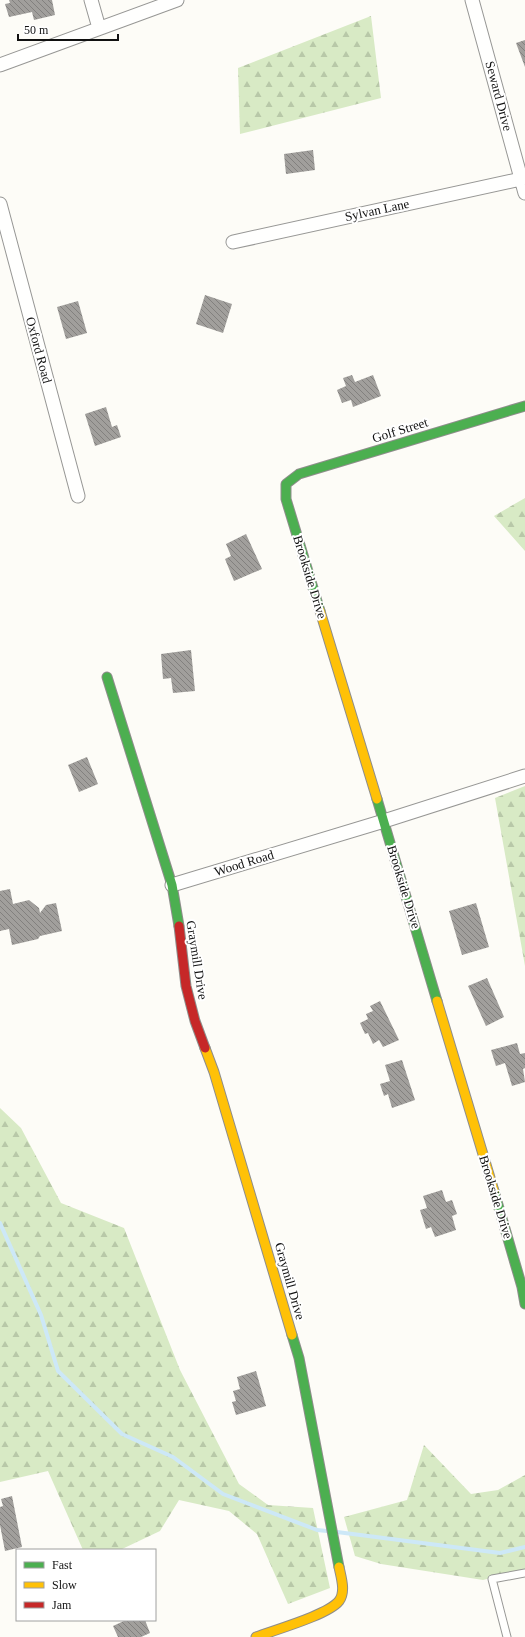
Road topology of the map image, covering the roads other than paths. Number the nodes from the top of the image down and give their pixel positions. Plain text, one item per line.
1 (91, 0) edge
2 (177, 0) edge
3 (472, 0) edge
4 (98, 28) junction
5 (0, 65) edge
6 (521, 179) junction
7 (525, 193) edge
8 (0, 204) edge
9 (233, 242) dead end
10 (525, 406) edge
11 (286, 484) joint
12 (78, 496) dead end
13 (107, 677) dead end
14 (525, 776) edge
15 (384, 821) junction
16 (172, 885) junction
17 (524, 1286) edge
18 (525, 1304) edge
19 (525, 1572) edge
20 (256, 1637) edge
21 (507, 1637) edge

1 - 4 street
2 - 4 street
3 - 6 street, Seward Drive
4 - 5 street
6 - 7 street, Seward Drive
6 - 9 street, Sylvan Lane
8 - 12 street, Oxford Road
10 - 11 street, Golf Street
11 - 15 street, Brookside Drive
13 - 16 street
14 - 15 street, Wood Road
15 - 16 street, Wood Road
15 - 17 street, Brookside Drive
16 - 20 street, Graymill Drive
17 - 18 street, Brookside Drive
19 - 21 lane

